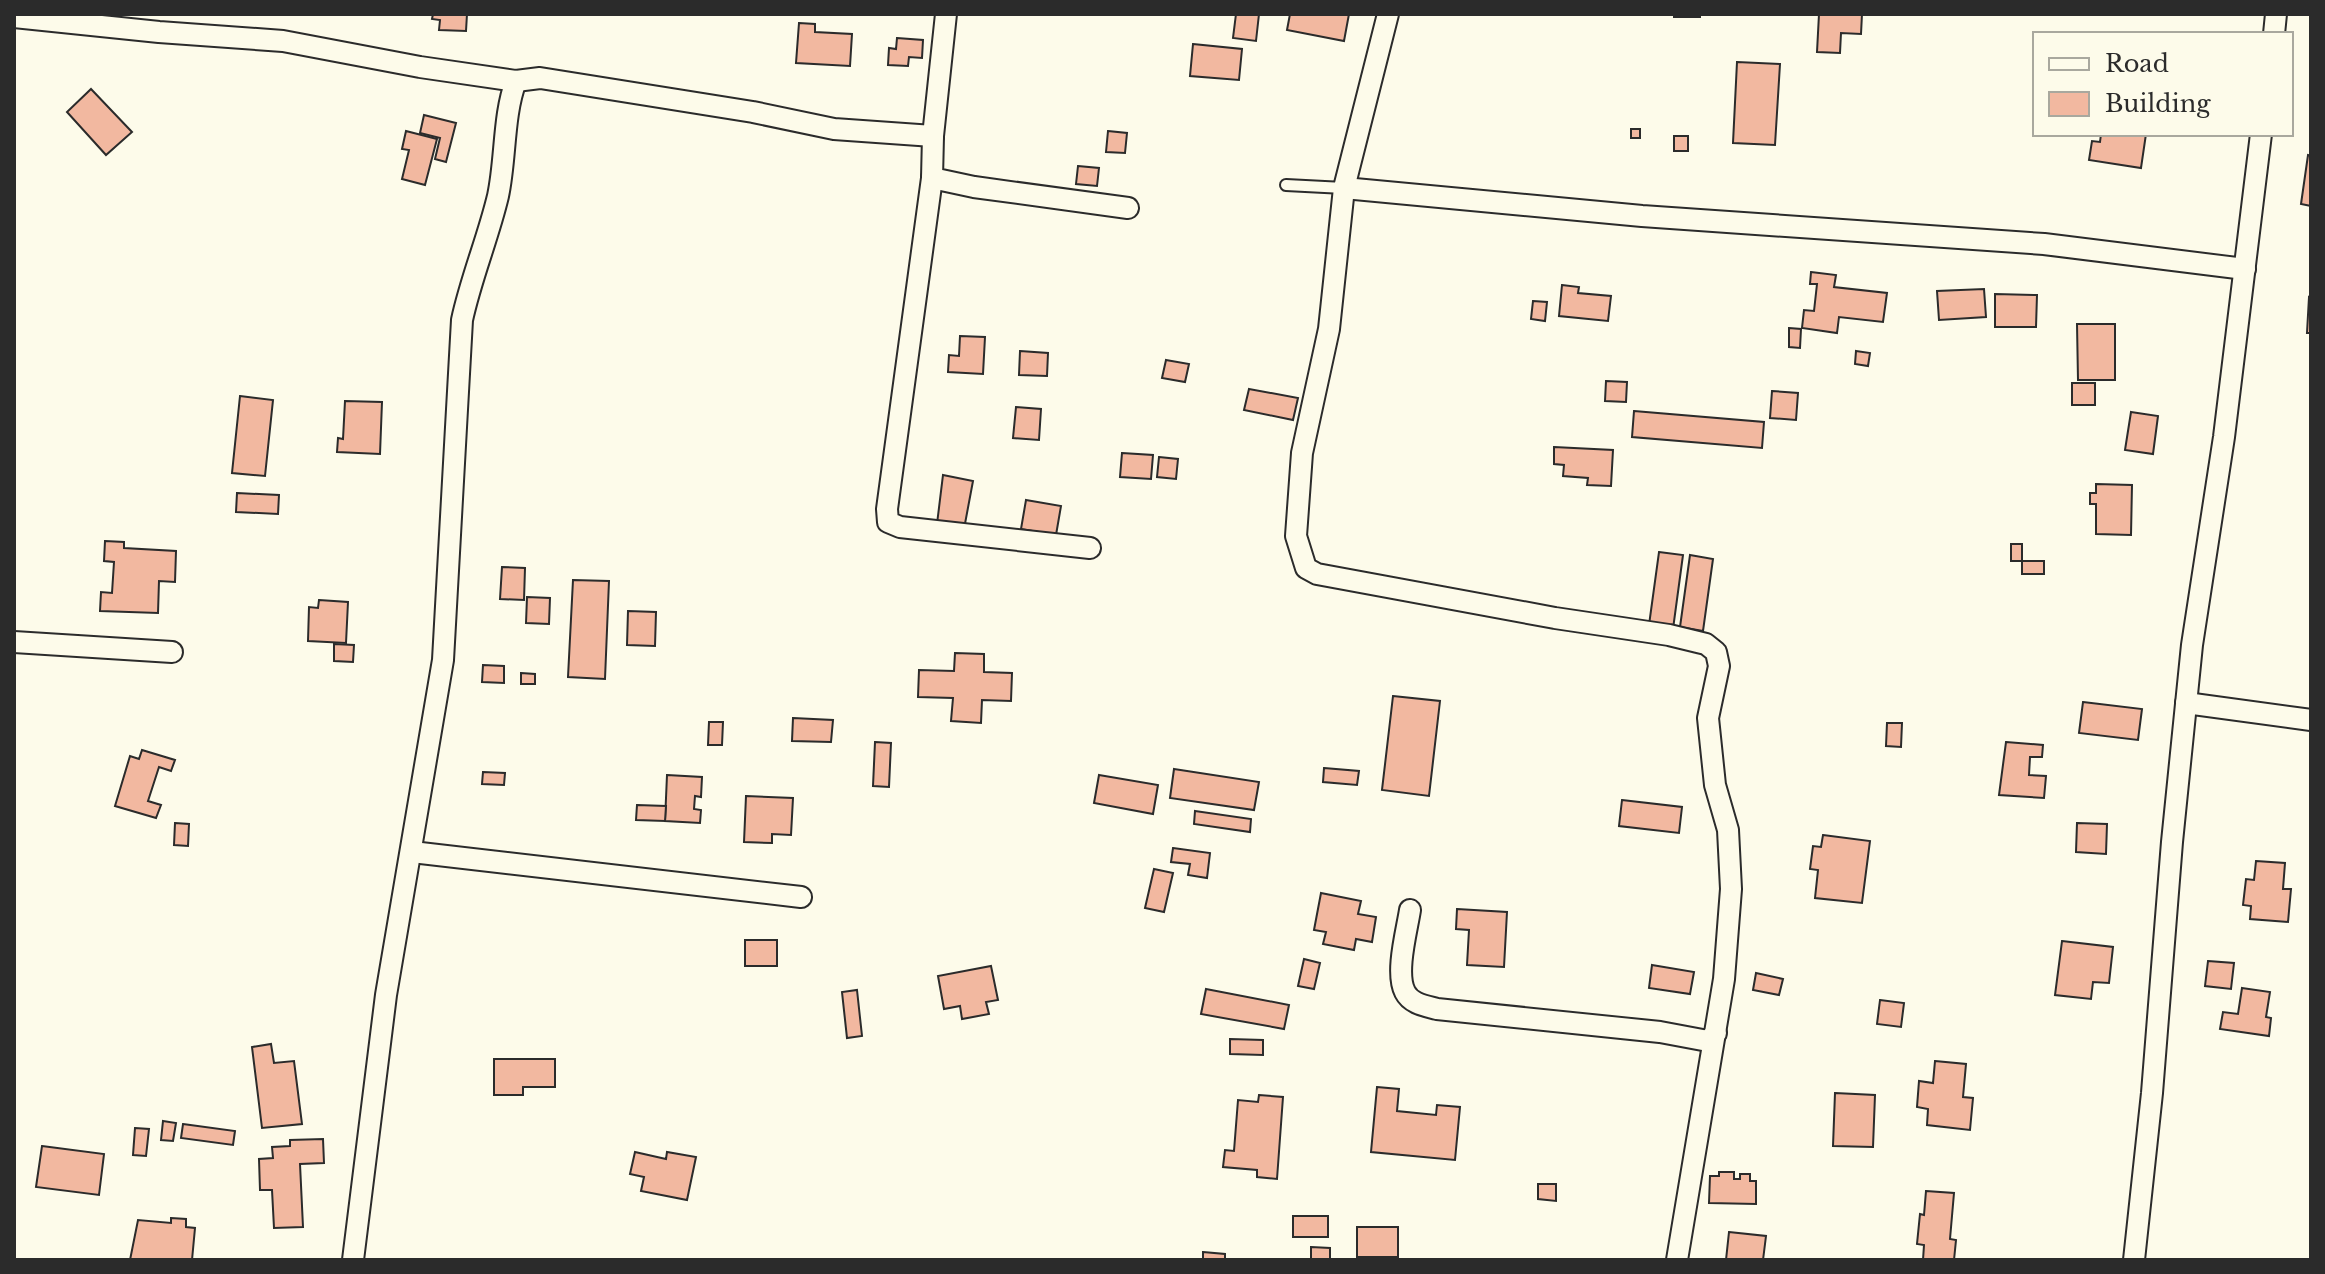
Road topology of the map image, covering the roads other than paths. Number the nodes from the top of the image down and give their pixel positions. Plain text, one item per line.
1 (946, 14) edge
2 (1388, 14) edge
3 (14, 17) edge
4 (516, 81) junction
5 (933, 136) junction
6 (2261, 136) edge
7 (932, 178) junction
8 (1286, 185) dead end
9 (1344, 188) junction
10 (1128, 208) dead end
11 (2245, 269) junction
12 (1090, 548) dead end
13 (14, 642) edge
14 (172, 652) dead end
15 (2186, 703) junction
16 (2311, 720) edge
17 (412, 852) junction
18 (801, 897) dead end
19 (1410, 910) dead end
20 (1716, 1033) junction
21 (353, 1260) edge
22 (1677, 1260) edge
23 (2134, 1260) edge

1 - 5 street
2 - 9 street
3 - 4 street
4 - 5 street
4 - 17 street
5 - 7 street
6 - 11 street
7 - 10 street
7 - 12 street
8 - 9 lane
9 - 11 street
9 - 20 street
11 - 15 street
13 - 14 street
15 - 16 street
15 - 23 street
17 - 18 street
17 - 21 street
19 - 20 street
20 - 22 street

